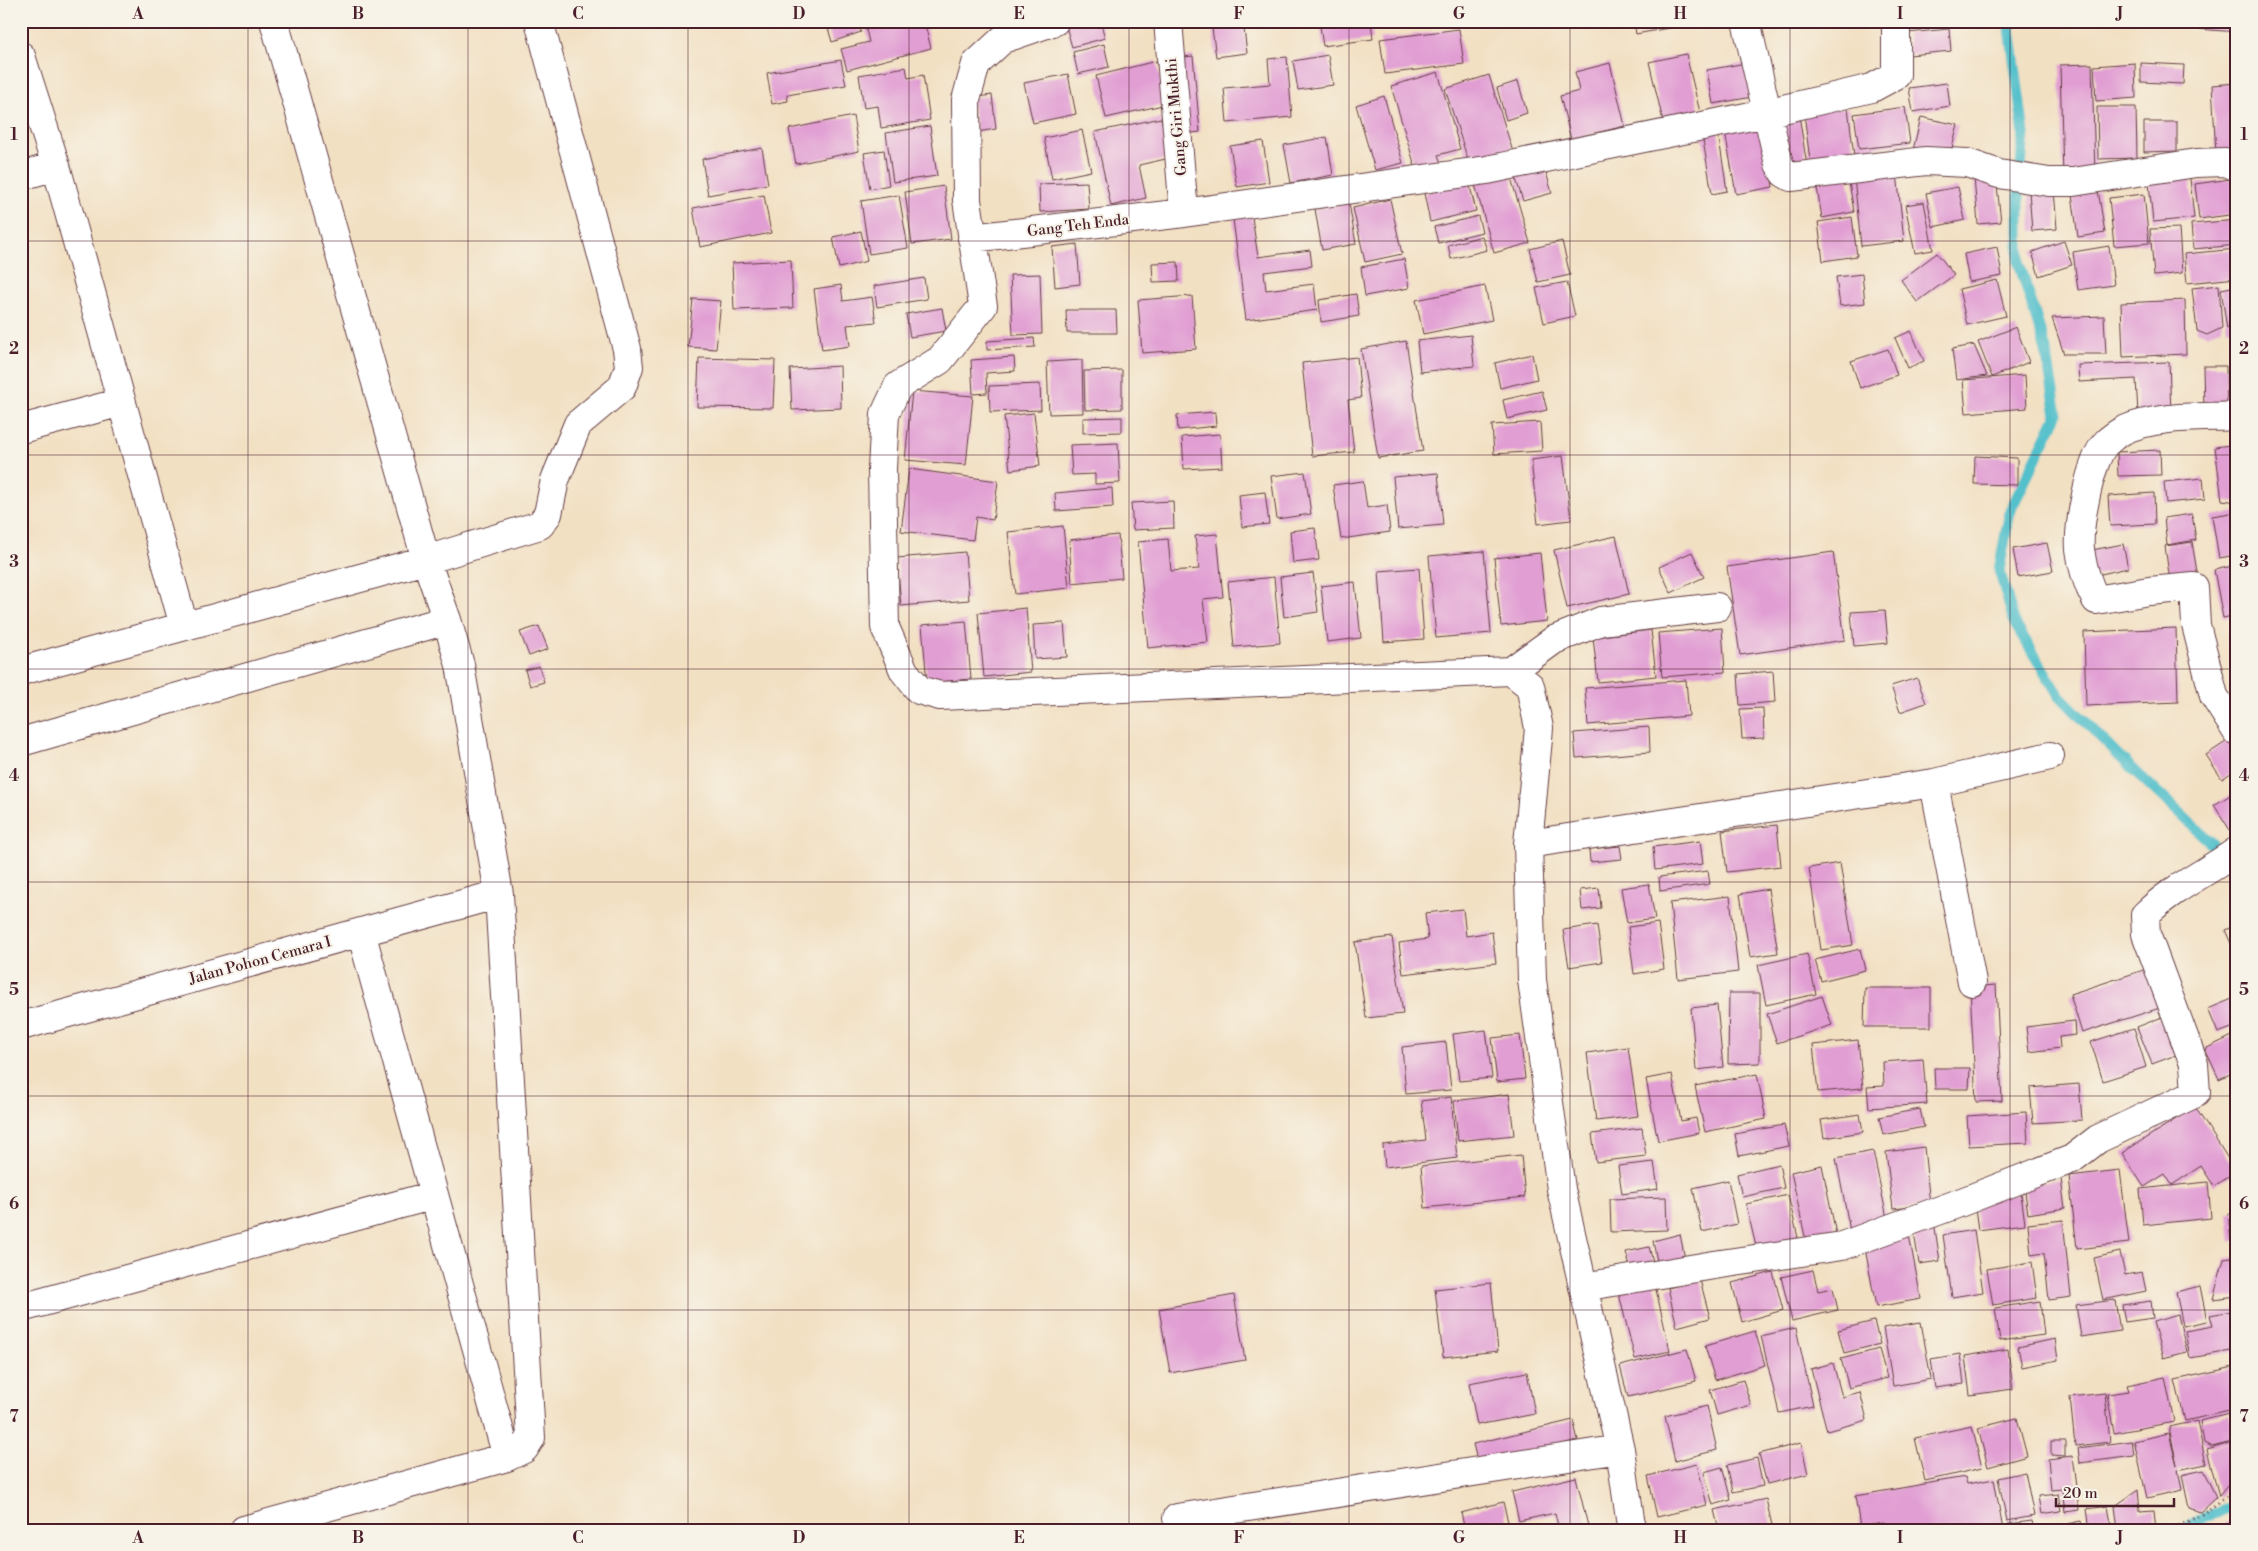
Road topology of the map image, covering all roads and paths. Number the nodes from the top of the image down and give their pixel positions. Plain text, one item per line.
1 (274, 21) edge
2 (539, 21) edge
3 (1055, 21) edge
4 (1168, 21) edge
5 (1746, 21) edge
6 (1896, 21) edge
7 (21, 56) edge
8 (1766, 112) junction
9 (56, 166) junction
10 (2237, 167) edge
11 (21, 176) edge
12 (1184, 213) junction
13 (972, 238) junction
14 (122, 402) junction
15 (2237, 416) edge
16 (21, 429) edge
17 (426, 560) junction
18 (1717, 607) dead end
19 (447, 620) junction
20 (184, 626) junction
21 (1511, 670) junction
22 (21, 671) edge
23 (2225, 693) edge
24 (2237, 732) edge
25 (21, 742) edge
26 (2050, 756) dead end
27 (1934, 783) junction
28 (1528, 844) junction
29 (2237, 851) edge
30 (499, 894) junction
31 (361, 932) junction
32 (1972, 982) dead end
33 (21, 1026) edge
34 (434, 1195) junction
35 (1583, 1287) junction
36 (21, 1308) edge
37 (1620, 1449) junction
38 (507, 1457) junction
39 (2237, 1488) edge
40 (1177, 1518) dead end
41 (244, 1530) edge
42 (1633, 1530) edge
43 (2170, 1530) edge

1 - 17 street
2 - 17 street
3 - 13 street
4 - 12 street, Gang Giri Mukthi
5 - 8 street
6 - 8 street, Gang Teh Enda
7 - 9 street
8 - 10 street
8 - 12 street, Gang Teh Enda
9 - 11 street
9 - 14 street
12 - 13 street, Gang Teh Enda
13 - 21 street
14 - 16 street
14 - 20 street
15 - 23 street
17 - 19 street
17 - 20 street
18 - 21 street
19 - 25 street
19 - 30 street
20 - 22 street
21 - 28 street
23 - 24 street
26 - 27 street
27 - 28 street
27 - 32 street
28 - 35 street
29 - 35 street
30 - 31 street, Jalan Pohon Cemara I
30 - 38 street
31 - 33 street, Jalan Pohon Cemara I
31 - 34 street
34 - 36 street
34 - 38 street
35 - 37 street
37 - 40 street
37 - 42 street
38 - 41 street
39 - 43 path

